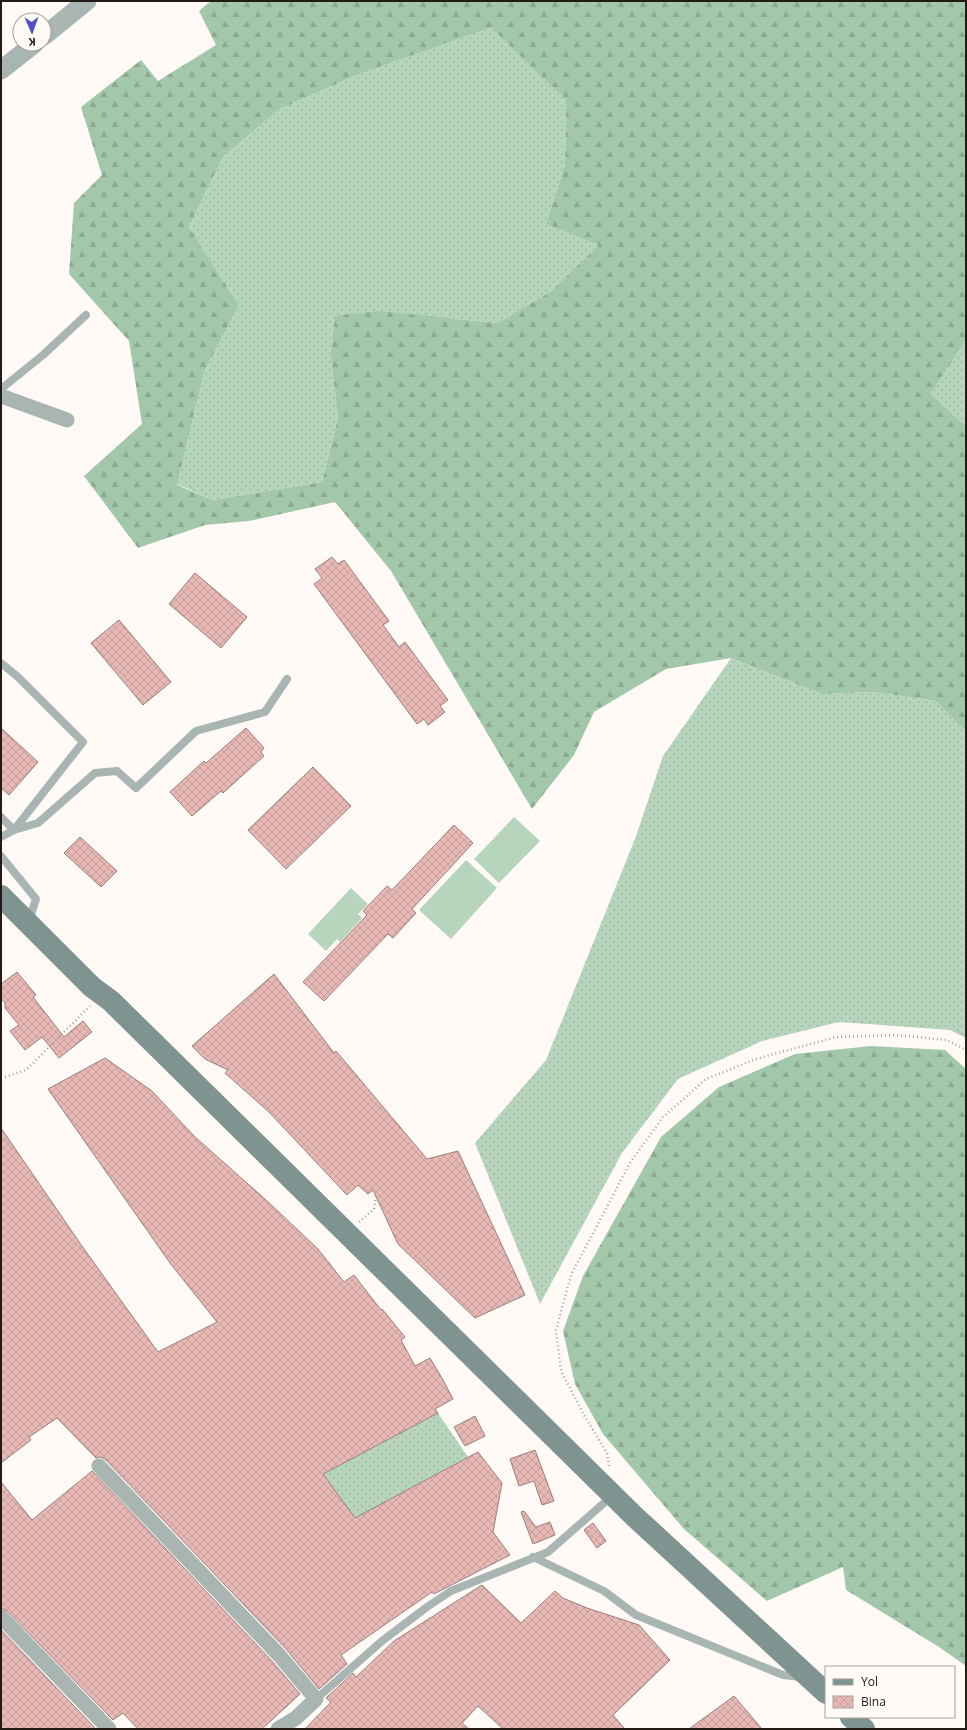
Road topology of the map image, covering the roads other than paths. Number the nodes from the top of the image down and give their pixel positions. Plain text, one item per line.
1 (88, 1) edge
2 (52, 30) edge
3 (24, 52) edge
4 (1, 70) edge
5 (86, 315) dead end
6 (1, 389) edge
7 (1, 396) edge
8 (67, 420) dead end
9 (1, 663) edge
10 (287, 679) dead end
11 (1, 817) edge
12 (14, 830) junction
13 (1, 838) edge
14 (1, 856) edge
15 (1, 896) edge
16 (29, 922) junction
17 (99, 1466) dead end
18 (613, 1494) junction
19 (533, 1557) junction
20 (1, 1617) edge
21 (818, 1686) edge
22 (316, 1699) junction
23 (852, 1718) edge
24 (109, 1729) edge
25 (278, 1729) edge
26 (864, 1729) edge

1 - 2 street
3 - 4 street
5 - 6 lane
7 - 8 street
9 - 12 lane
10 - 12 lane
11 - 12 lane
12 - 13 lane
14 - 16 lane
15 - 16 main road
16 - 18 main road
17 - 22 street
18 - 19 lane
18 - 21 main road
19 - 21 lane
19 - 22 lane
20 - 24 street
22 - 25 street
23 - 26 main road

